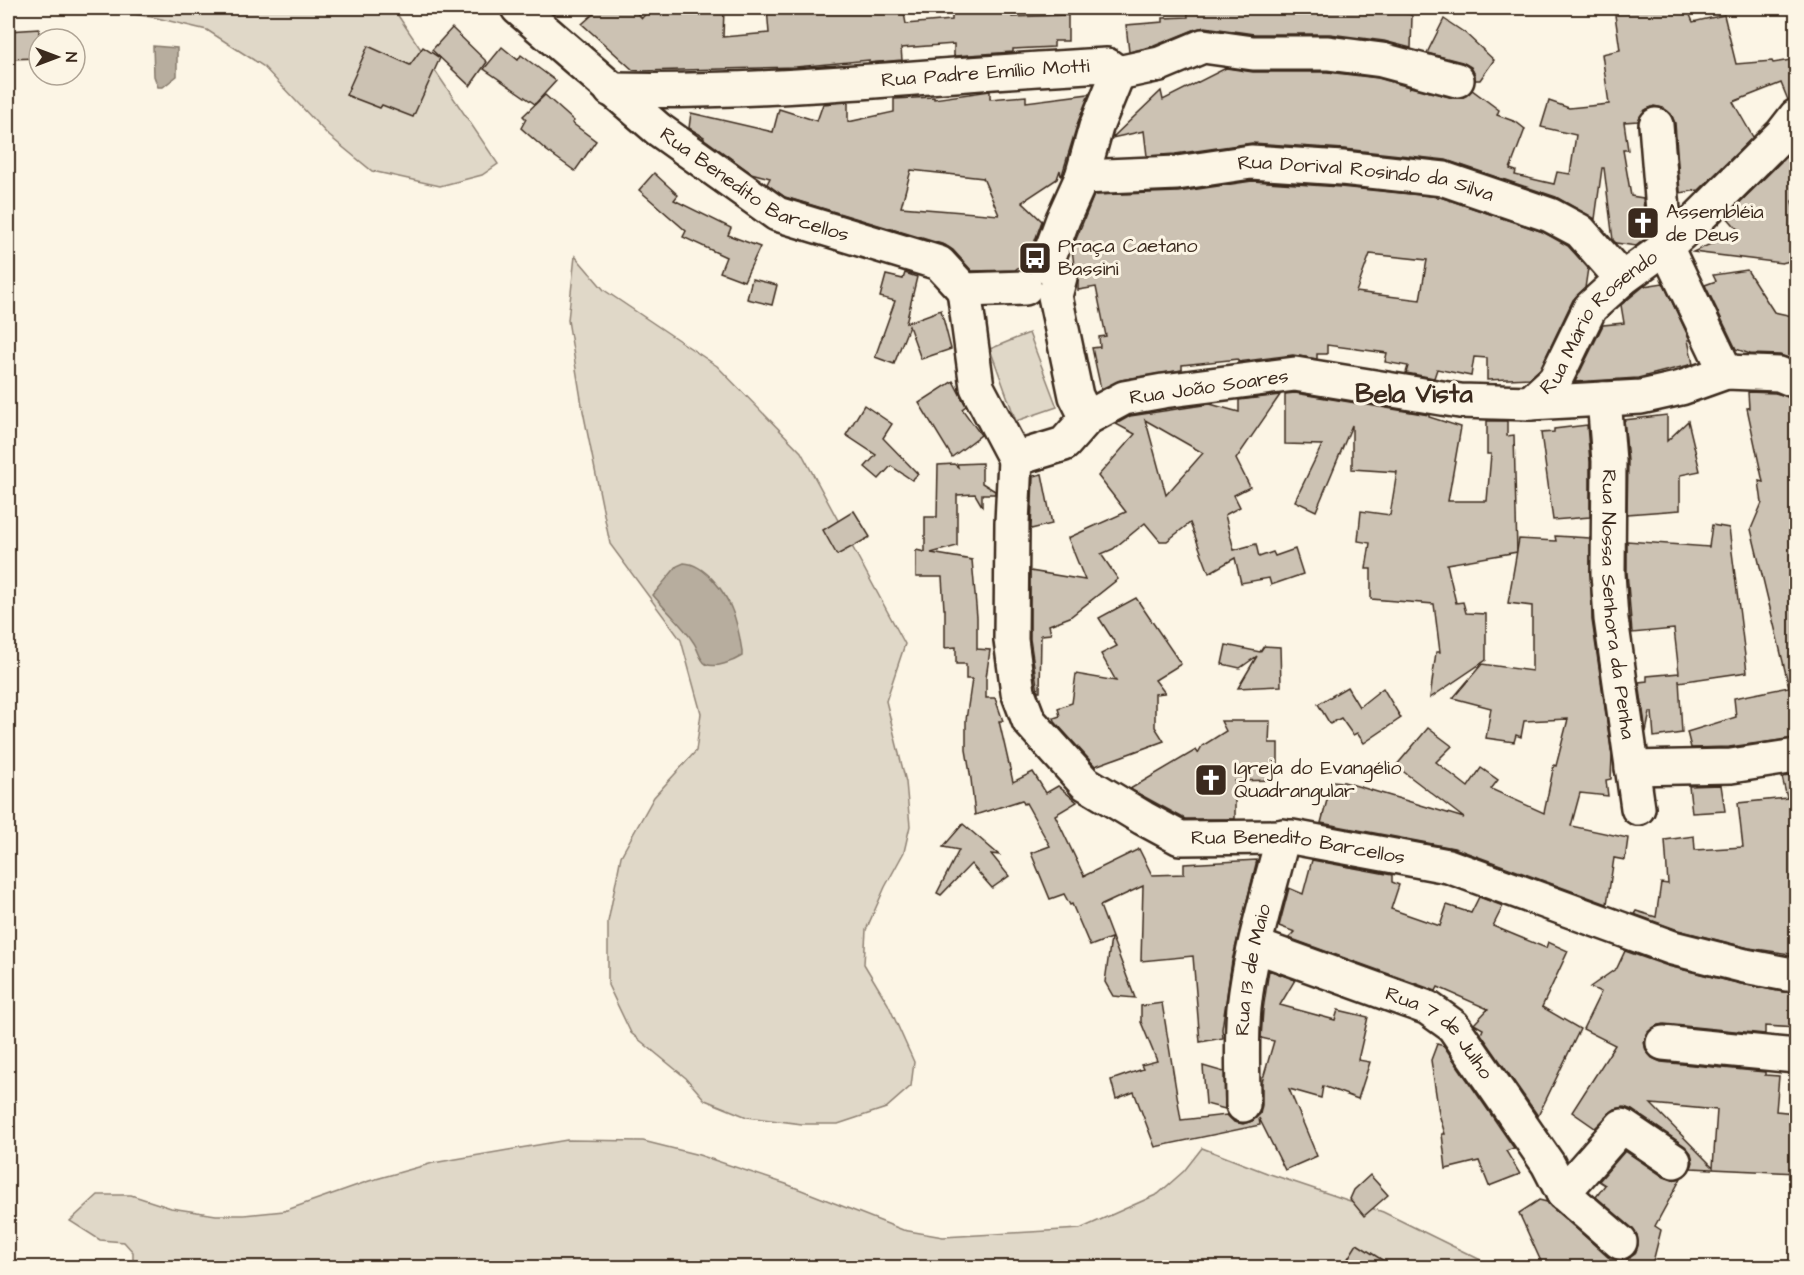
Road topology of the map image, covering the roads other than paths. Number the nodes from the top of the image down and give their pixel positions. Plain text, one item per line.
1 (518, 8) edge
2 (1118, 73) junction
3 (1457, 80) dead end
4 (611, 90) junction
5 (1797, 116) edge
6 (1656, 125) dead end
7 (1082, 177) junction
8 (1666, 247) junction
9 (1622, 279) junction
10 (1051, 288) junction
11 (964, 290) junction
12 (1726, 372) junction
13 (1797, 381) edge
14 (1604, 399) junction
15 (1530, 403) junction
16 (1081, 407) junction
17 (1015, 459) junction
18 (1797, 756) edge
19 (1632, 768) junction
20 (1638, 808) dead end
21 (1283, 836) junction
22 (1256, 946) junction
23 (1797, 974) edge
24 (1664, 1042) dead end
25 (1797, 1056) edge
26 (1243, 1105) dead end
27 (1674, 1161) dead end
28 (1563, 1193) junction
29 (1620, 1242) dead end

1 - 4 street, Rua Benedito Barcellos
2 - 3 street, Rua Padre Emílio Motti
2 - 4 street, Rua Padre Emílio Motti
2 - 7 street
4 - 11 street, Rua Benedito Barcellos
5 - 8 street, Rua Mário Rosendo
6 - 8 street
7 - 9 street, Rua Dorival Rosindo da Silva
7 - 10 street
8 - 9 street, Rua Mário Rosendo
8 - 12 street
9 - 15 street, Rua Mário Rosendo
10 - 11 street
10 - 16 street
11 - 17 street
12 - 13 street, Rua João Soares
12 - 14 street, Rua João Soares
14 - 15 street, Rua João Soares
14 - 19 street, Rua Nossa Senhora da Penha
15 - 16 street, Rua João Soares
16 - 17 street
17 - 21 street, Rua Benedito Barcellos
18 - 19 street
19 - 20 street, Rua Nossa Senhora da Penha
21 - 22 street, Rua 13 de Maio
21 - 23 street, Rua Benedito Barcellos
22 - 26 street, Rua 13 de Maio
22 - 28 street, Rua 7 de Julho
24 - 25 street
27 - 28 street
28 - 29 street, Rua 7 de Julho

